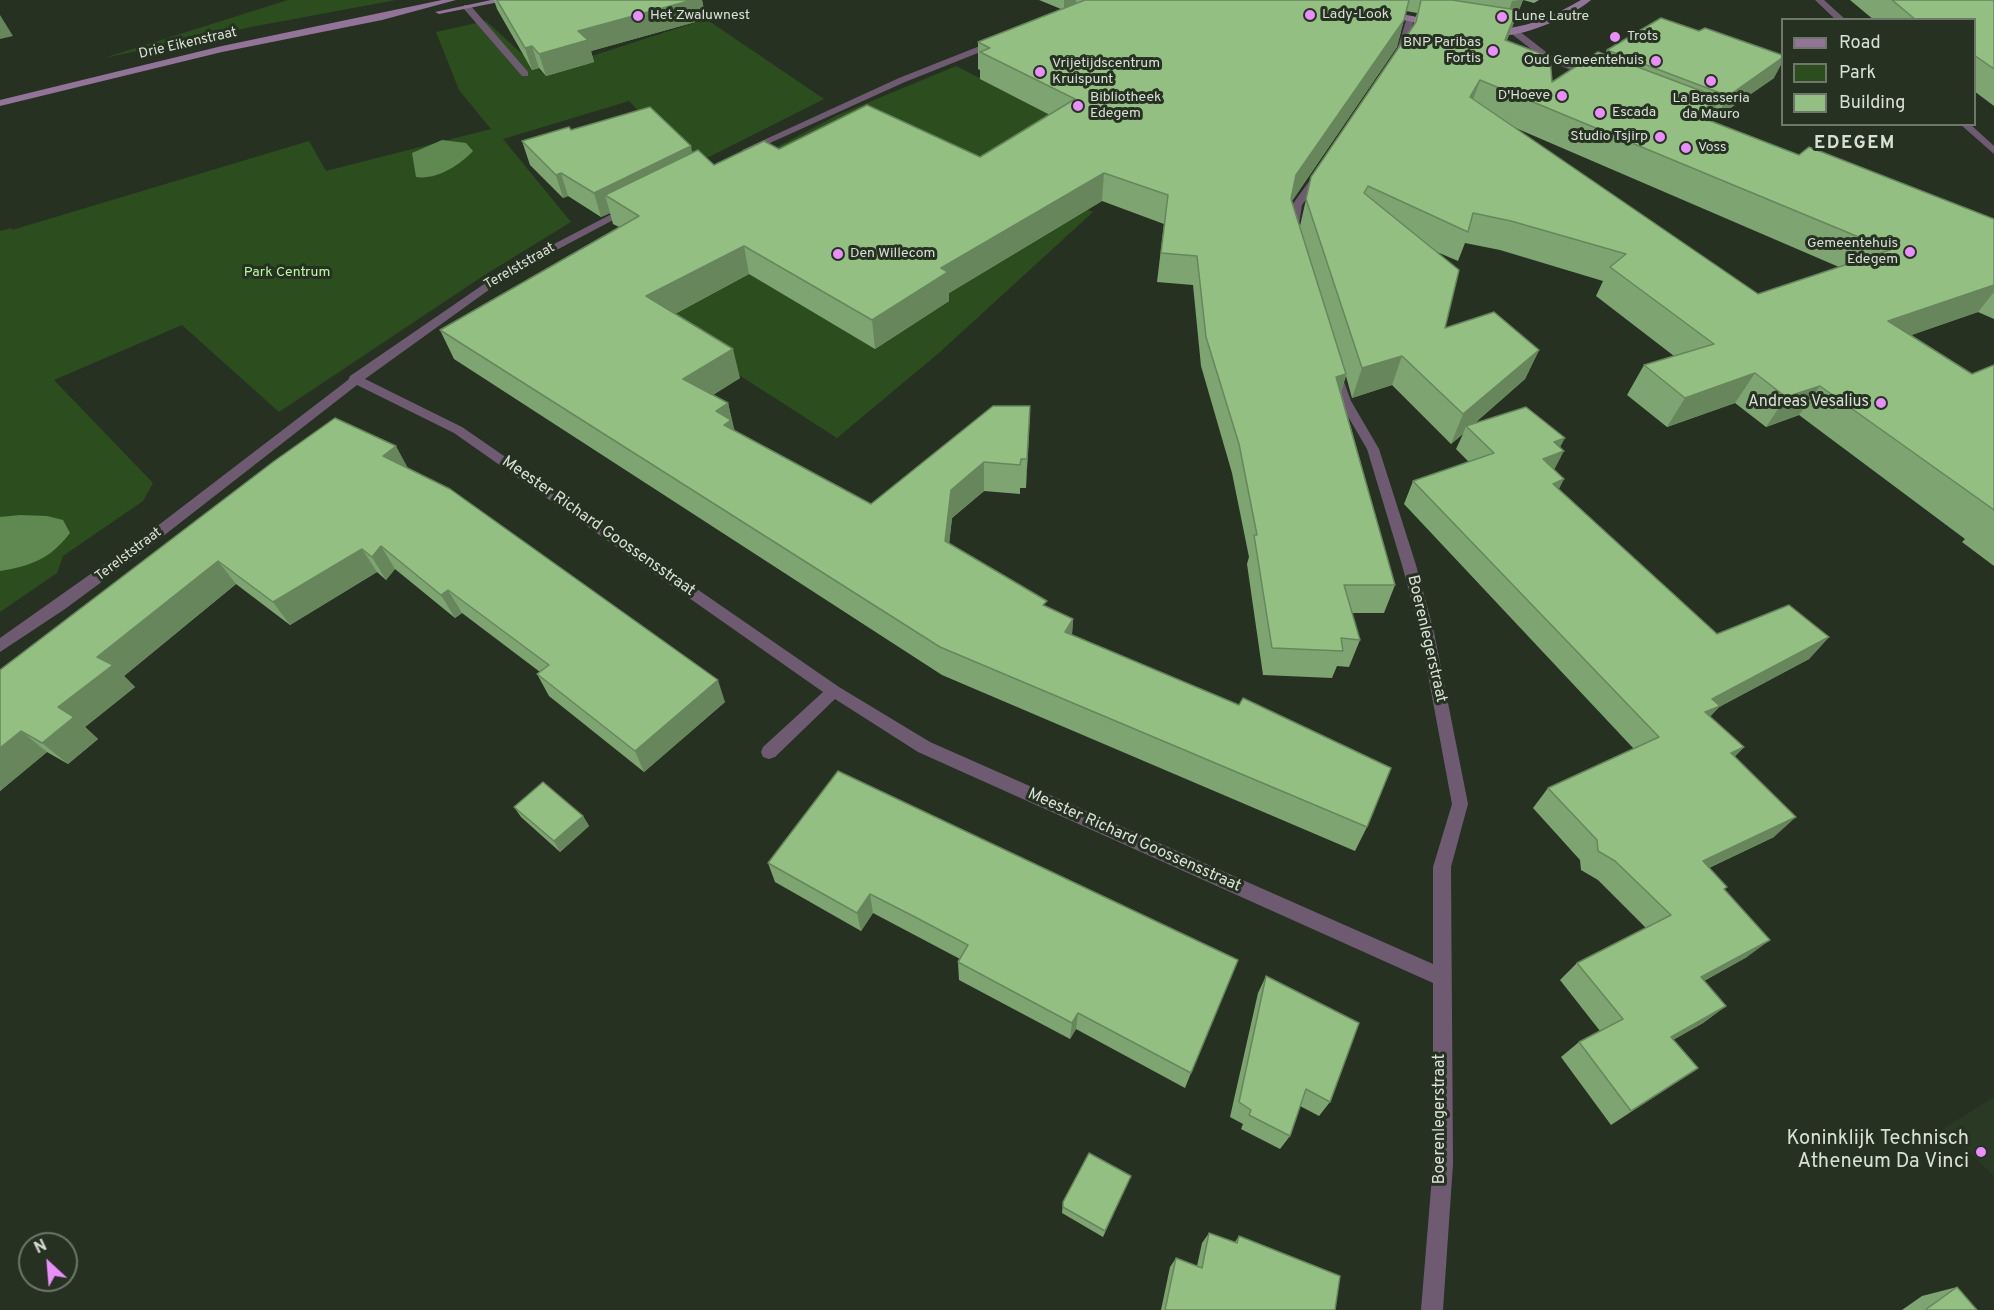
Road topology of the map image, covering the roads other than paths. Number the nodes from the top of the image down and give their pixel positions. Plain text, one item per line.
1 (452, 0) edge
2 (505, 0) edge
3 (1587, 0) edge
4 (1819, 0) edge
5 (467, 7) junction
6 (1378, 12) edge
7 (382, 17) junction
8 (1840, 18) edge
9 (1410, 19) junction
10 (1442, 24) edge
11 (1474, 29) edge
12 (1516, 33) junction
13 (1003, 40) edge
14 (1390, 68) edge
15 (525, 74) dead end
16 (1606, 81) edge
17 (0, 103) edge
18 (1966, 126) edge
19 (1994, 151) edge
20 (734, 157) edge
21 (1324, 167) edge
22 (639, 204) edge
23 (1299, 249) edge
24 (1332, 358) edge
25 (354, 379) junction
26 (0, 646) edge
27 (834, 691) junction
28 (769, 752) dead end
29 (1441, 977) junction
30 (1432, 1310) edge

1 - 7 street, Drie Eikenstraat
2 - 5 street, Drie Eikenstraat
3 - 12 street
4 - 8 street
5 - 7 street, Drie Eikenstraat
5 - 15 street
6 - 9 street
7 - 17 street, Drie Eikenstraat
9 - 10 street
9 - 14 street
11 - 12 street
12 - 16 street
13 - 20 street
18 - 19 street
21 - 23 street
22 - 25 street, Terelststraat
24 - 29 street, Boerenlegerstraat
25 - 26 street, Terelststraat
25 - 27 street, Meester Richard Goossensstraat
27 - 28 street
27 - 29 street, Meester Richard Goossensstraat
29 - 30 street, Boerenlegerstraat

